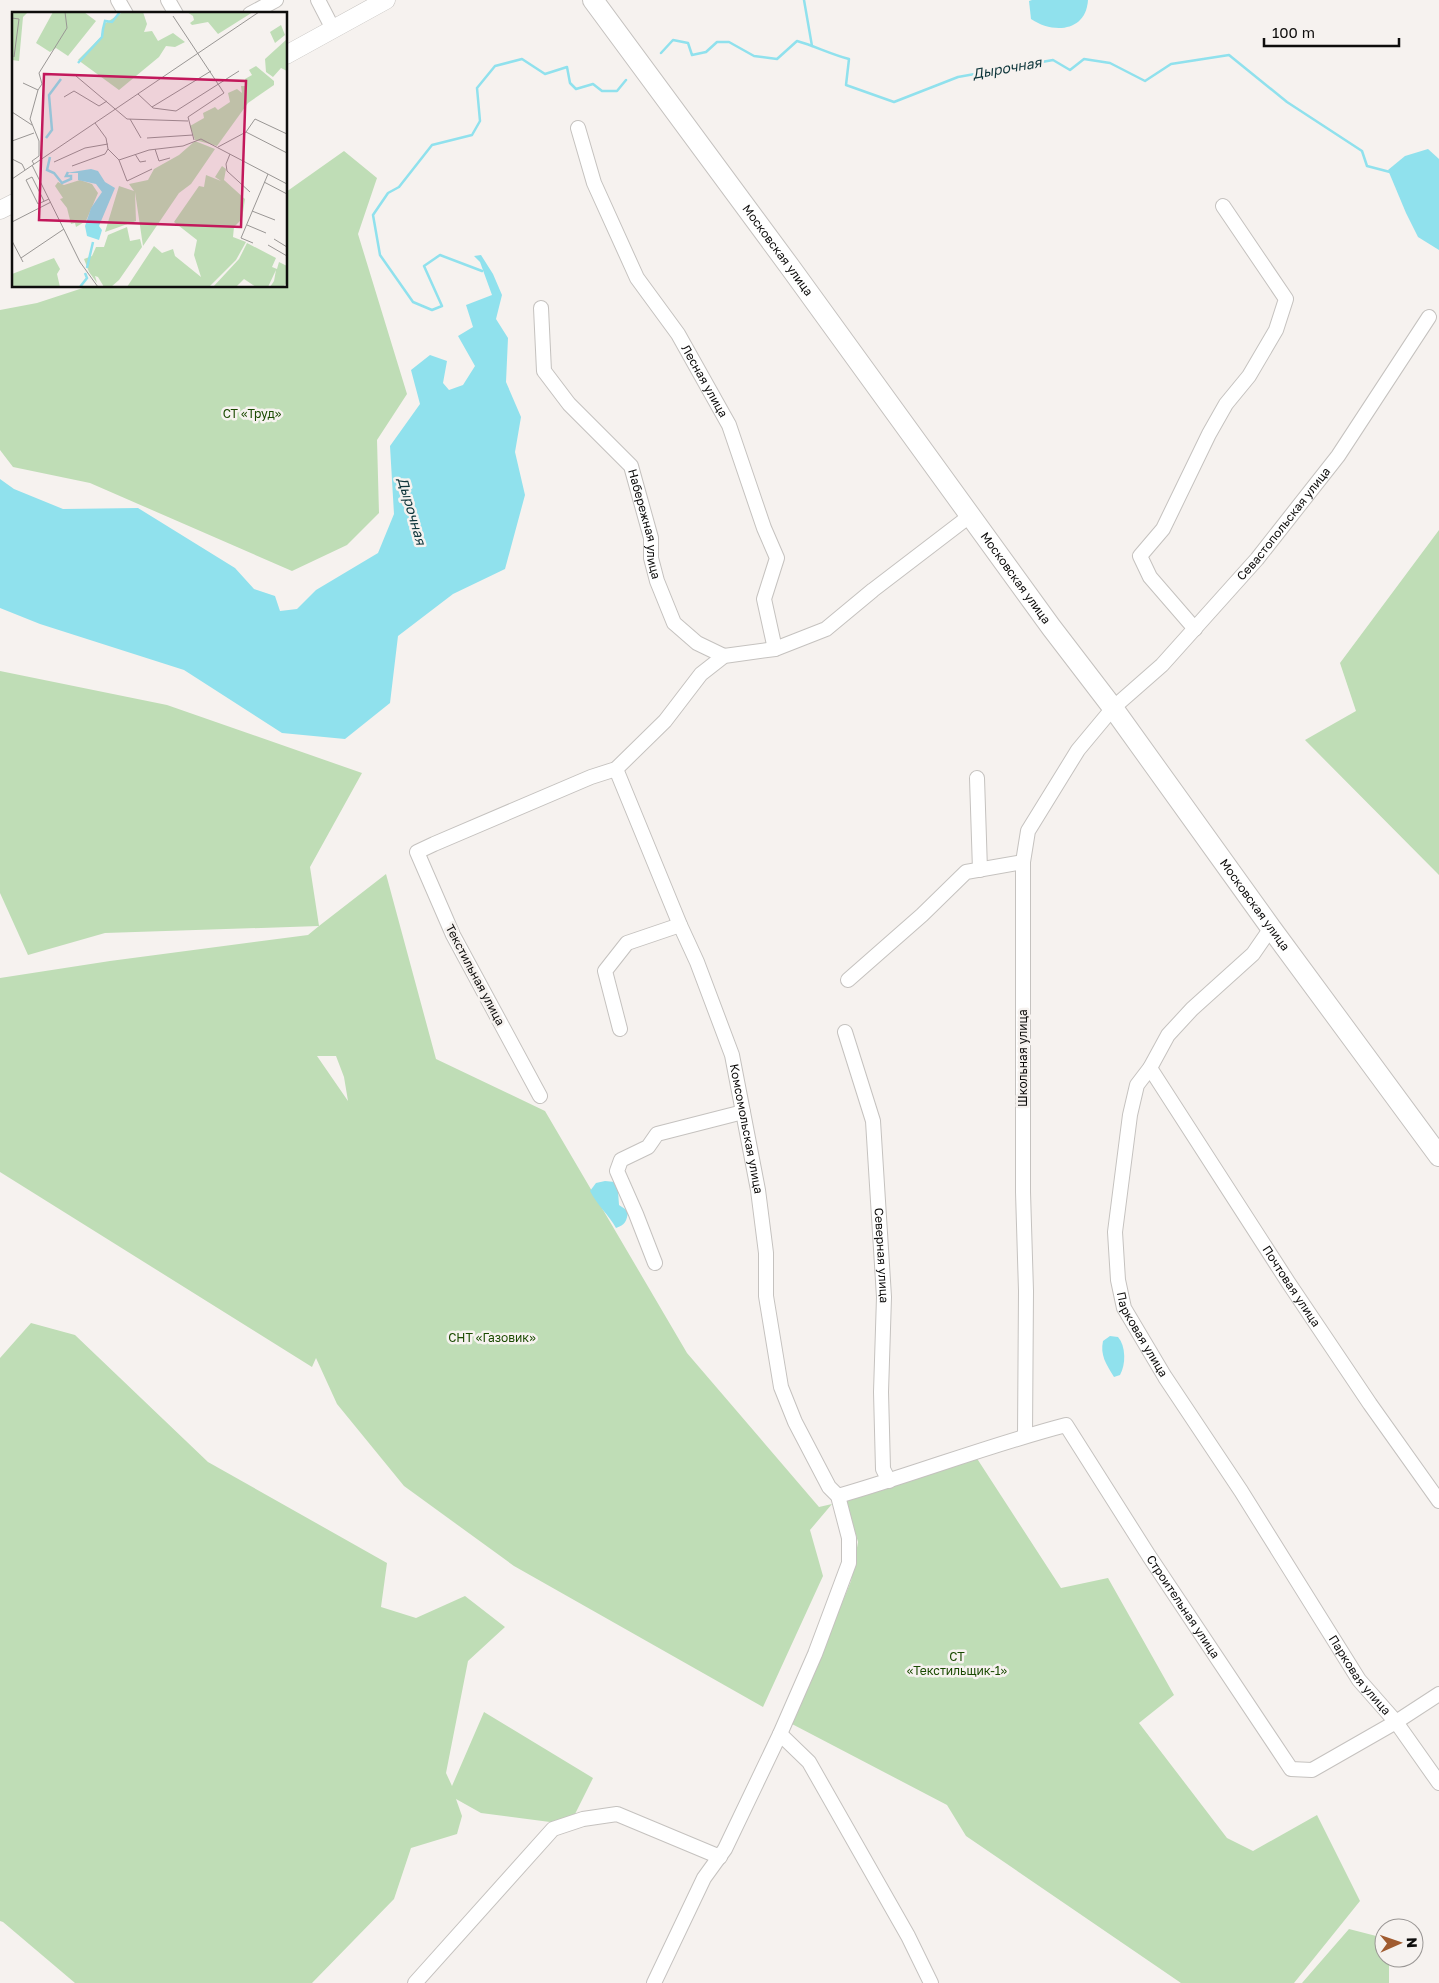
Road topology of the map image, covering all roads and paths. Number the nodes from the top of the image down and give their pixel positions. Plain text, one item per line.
1 (118, 0) edge
2 (168, 0) edge
3 (276, 0) edge
4 (318, 0) edge
5 (386, 0) edge
6 (593, 0) edge
7 (125, 12) edge
8 (175, 12) edge
9 (254, 12) edge
10 (333, 29) junction
11 (288, 54) edge
12 (578, 128) dead end
13 (12, 204) edge
14 (1223, 206) dead end
15 (0, 210) edge
16 (541, 308) dead end
17 (1429, 317) dead end
18 (971, 515) junction
19 (1195, 629) junction
20 (775, 649) junction
21 (724, 656) junction
22 (1113, 708) junction
23 (616, 769) junction
24 (977, 778) dead end
25 (1023, 862) junction
26 (980, 870) junction
27 (680, 925) junction
28 (1271, 928) junction
29 (848, 980) dead end
30 (620, 1029) dead end
31 (845, 1032) dead end
32 (1150, 1068) junction
33 (540, 1096) dead end
34 (743, 1112) junction
35 (1439, 1156) edge
36 (655, 1264) dead end
37 (1025, 1435) junction
38 (889, 1482) junction
39 (838, 1496) junction
40 (1439, 1501) edge
41 (1439, 1694) edge
42 (1396, 1722) junction
43 (780, 1734) junction
44 (1439, 1782) edge
45 (720, 1857) junction
46 (415, 1983) edge
47 (654, 1983) edge
48 (931, 1983) edge

1 - 7 street
2 - 8 street
3 - 9 street
4 - 10 street
5 - 10 main road
6 - 18 highway, Московская улица
10 - 11 main road
12 - 20 street, Лесная улица
13 - 15 main road
14 - 19 street
16 - 21 street, Набережная улица
17 - 19 street, Севастопольская улица
18 - 20 street
18 - 22 highway, Московская улица
19 - 22 street, Севастопольская улица
20 - 21 street
21 - 23 street
22 - 25 street, Школьная улица
22 - 28 highway, Московская улица
23 - 27 street, Комсомольская улица
23 - 33 street, Текстильная улица
24 - 26 street
25 - 26 street
25 - 37 street, Школьная улица
26 - 29 street
27 - 30 street
27 - 34 street, Комсомольская улица
28 - 32 street, Парковая улица
28 - 35 highway, Московская улица
31 - 38 street, Северная улица
32 - 40 street, Почтовая улица
32 - 42 street, Парковая улица
34 - 36 street
34 - 39 street, Комсомольская улица
37 - 38 street
37 - 42 street, Строительная улица
38 - 39 street
39 - 43 street
41 - 42 street
42 - 44 street, Парковая улица
43 - 45 street
43 - 48 street
45 - 46 street
45 - 47 street

